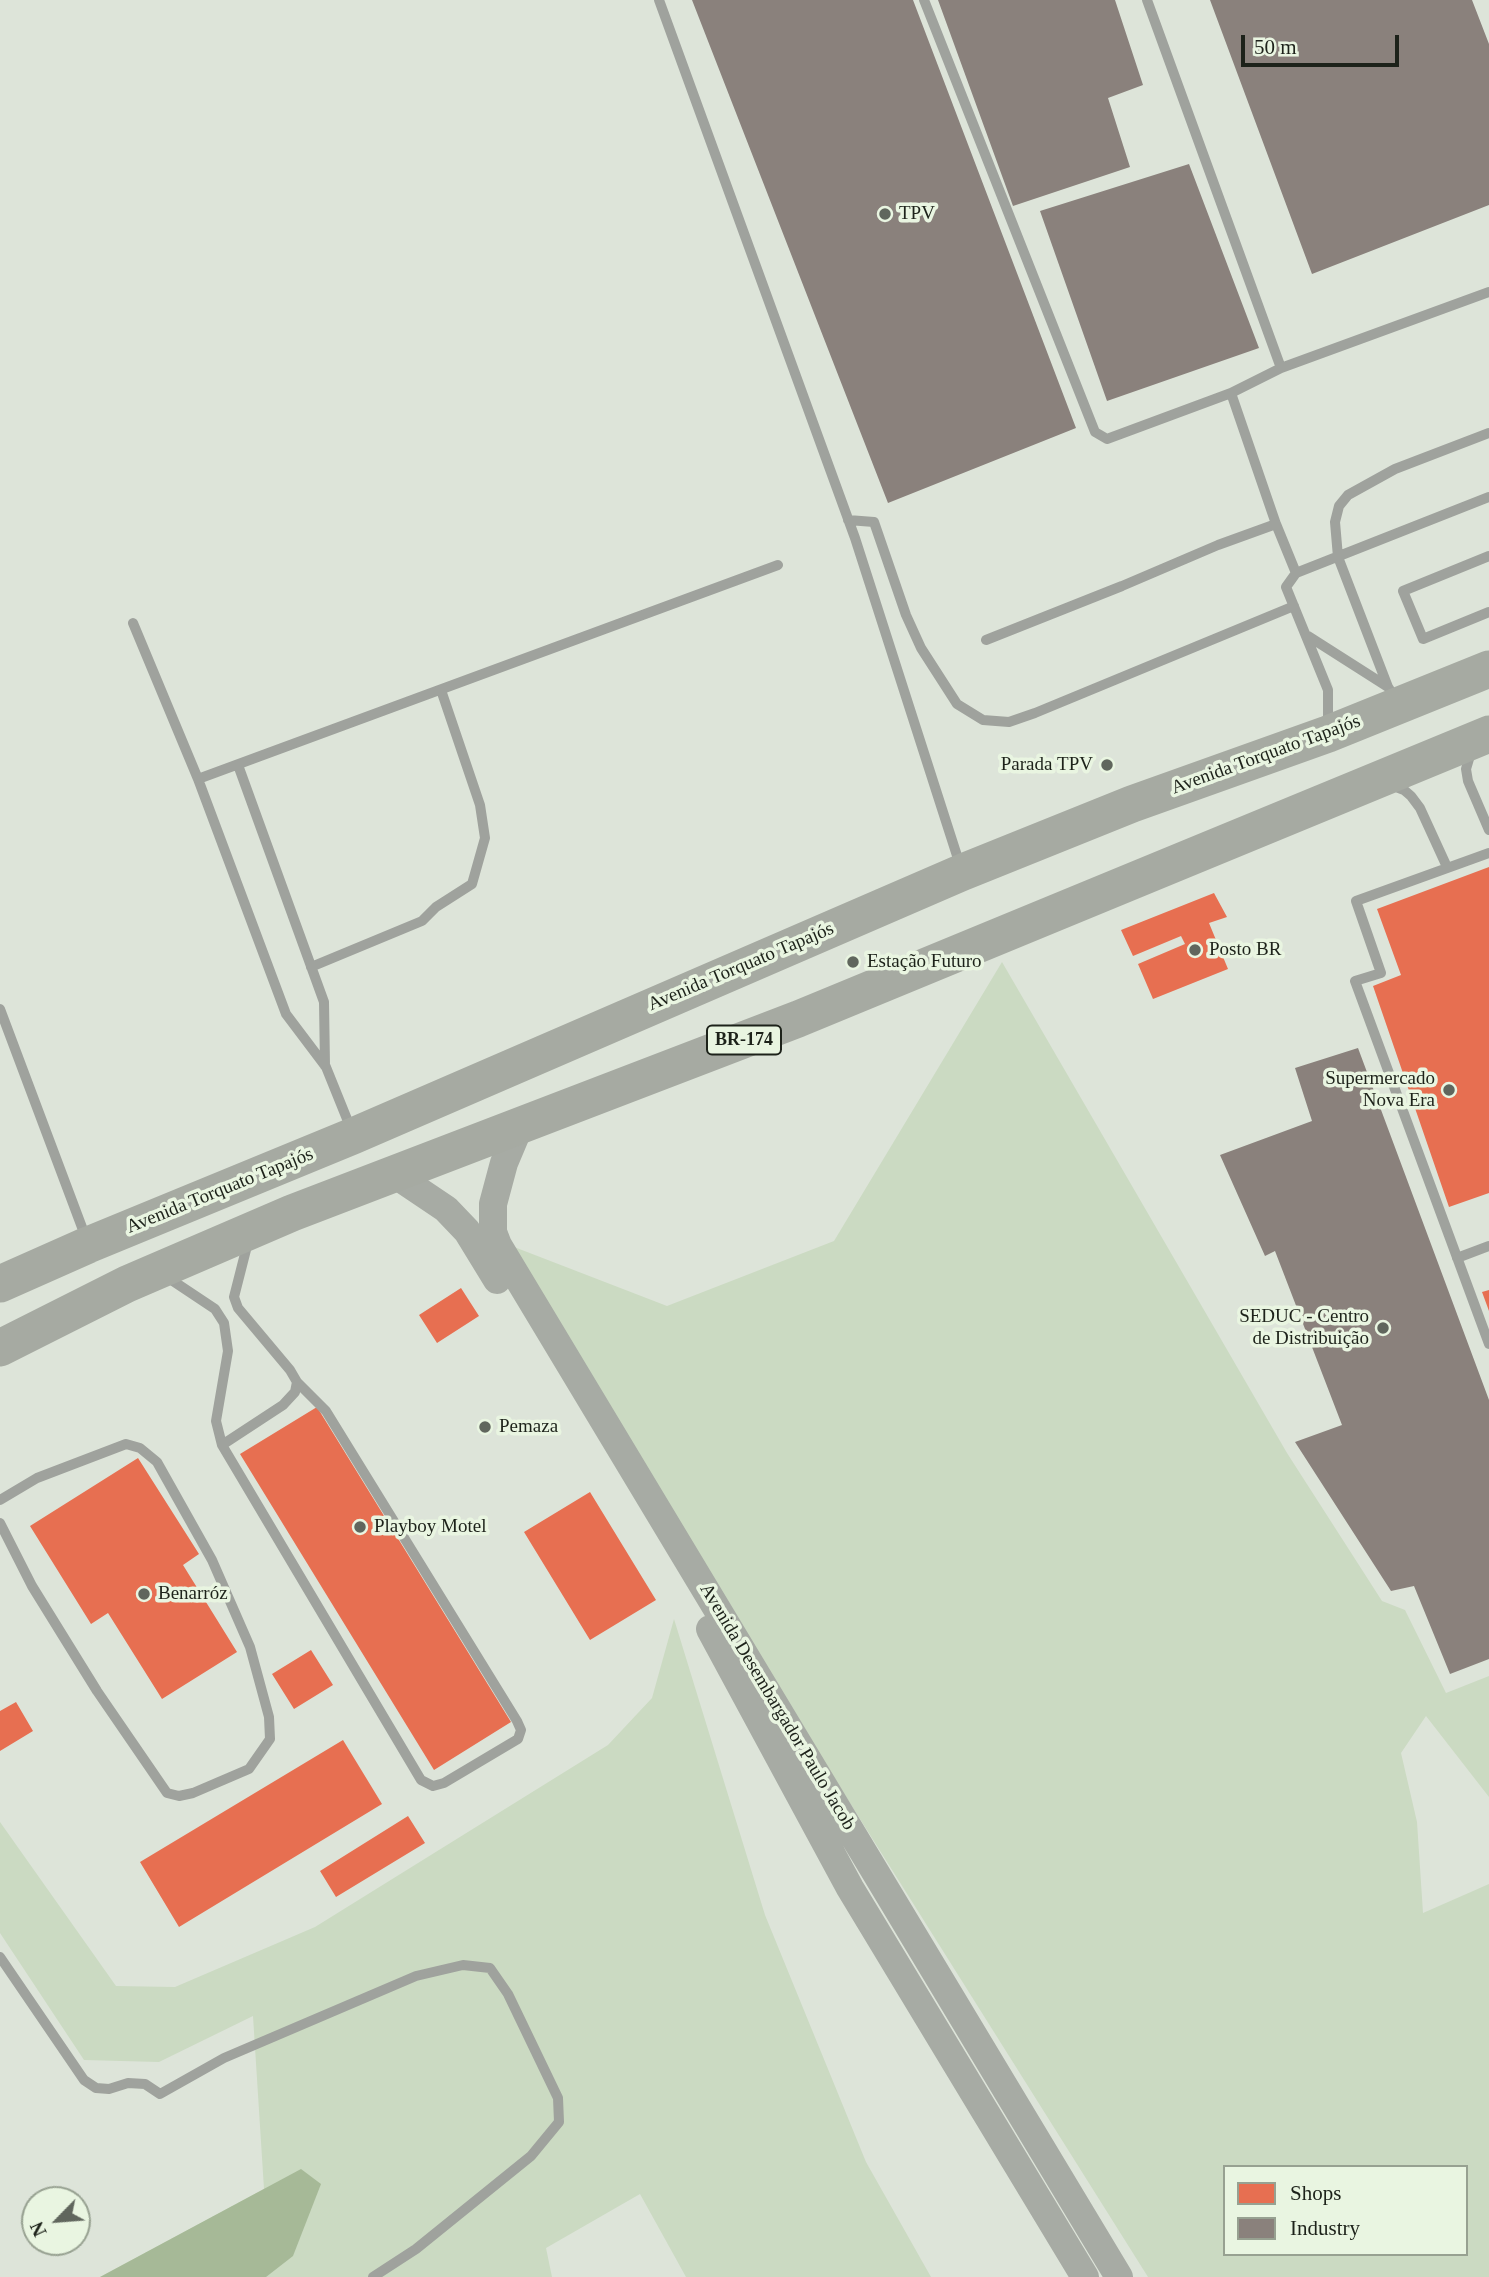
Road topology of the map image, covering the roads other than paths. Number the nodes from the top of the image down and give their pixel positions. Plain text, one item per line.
1 (659, 0) edge
2 (924, 0) edge
3 (1147, 0) edge
4 (1489, 292) edge
5 (1281, 368) junction
6 (1231, 393) junction
7 (1489, 433) edge
8 (1489, 497) edge
9 (848, 520) junction
10 (1276, 524) junction
11 (1489, 556) edge
12 (1338, 557) junction
13 (778, 565) dead end
14 (1296, 573) junction
15 (1294, 606) junction
16 (1489, 611) edge
17 (133, 623) dead end
18 (1307, 635) junction
19 (986, 640) dead end
20 (1489, 669) edge
21 (441, 690) junction
22 (1394, 696) junction
23 (1328, 734) junction
24 (1485, 736) edge
25 (238, 765) junction
26 (198, 779) junction
27 (1377, 781) junction
28 (1489, 830) edge
29 (1489, 852) edge
30 (1447, 867) junction
31 (962, 872) junction
32 (311, 967) junction
33 (0, 1009) edge
34 (326, 1067) junction
35 (520, 1125) junction
36 (353, 1136) junction
37 (394, 1174) junction
38 (251, 1231) junction
39 (88, 1245) junction
40 (1489, 1246) edge
41 (1457, 1258) junction
42 (142, 1278) junction
43 (0, 1284) edge
44 (0, 1326) edge
45 (1489, 1344) edge
46 (0, 1348) edge
47 (296, 1382) junction
48 (222, 1445) junction
49 (0, 1500) edge
50 (0, 1523) edge
51 (907, 1927) junction
52 (881, 1940) junction
53 (0, 1957) edge
54 (373, 2277) edge
55 (1085, 2277) edge
56 (1119, 2277) edge

1 - 9 lane
2 - 6 lane
3 - 5 lane
4 - 5 lane
5 - 6 lane
6 - 10 lane
7 - 12 lane
8 - 12 lane
9 - 15 lane
9 - 31 lane
10 - 14 lane
10 - 19 lane
11 - 16 lane
12 - 14 lane
12 - 22 lane
13 - 21 lane
14 - 15 lane
15 - 18 lane
17 - 26 lane
18 - 22 lane
18 - 23 lane
20 - 22 highway, Avenida Torquato Tapajós
21 - 25 lane
21 - 32 lane
22 - 23 highway, Avenida Torquato Tapajós
23 - 31 highway, Avenida Torquato Tapajós
24 - 27 highway, BR-174
24 - 28 lane
25 - 26 lane
25 - 32 lane
26 - 34 lane
27 - 30 lane
27 - 35 highway, BR-174
29 - 30 lane
30 - 41 lane
31 - 36 highway, Avenida Torquato Tapajós
32 - 34 lane
33 - 39 lane
34 - 36 lane
35 - 37 highway, BR-174
35 - 51 street, Avenida Desembargador Paulo Jacob
36 - 39 highway, Avenida Torquato Tapajós
37 - 38 highway, BR-174
37 - 52 street, Avenida Desembargador Paulo Jacob
38 - 42 highway, BR-174
38 - 47 lane
39 - 43 highway, Avenida Torquato Tapajós
40 - 41 lane
41 - 45 lane
42 - 44 highway
42 - 46 highway, BR-174
42 - 48 lane
47 - 48 lane
47 - 48 lane
49 - 50 lane
51 - 52 street
51 - 56 street, Avenida Desembargador Paulo Jacob
52 - 55 street, Avenida Desembargador Paulo Jacob
53 - 54 lane

